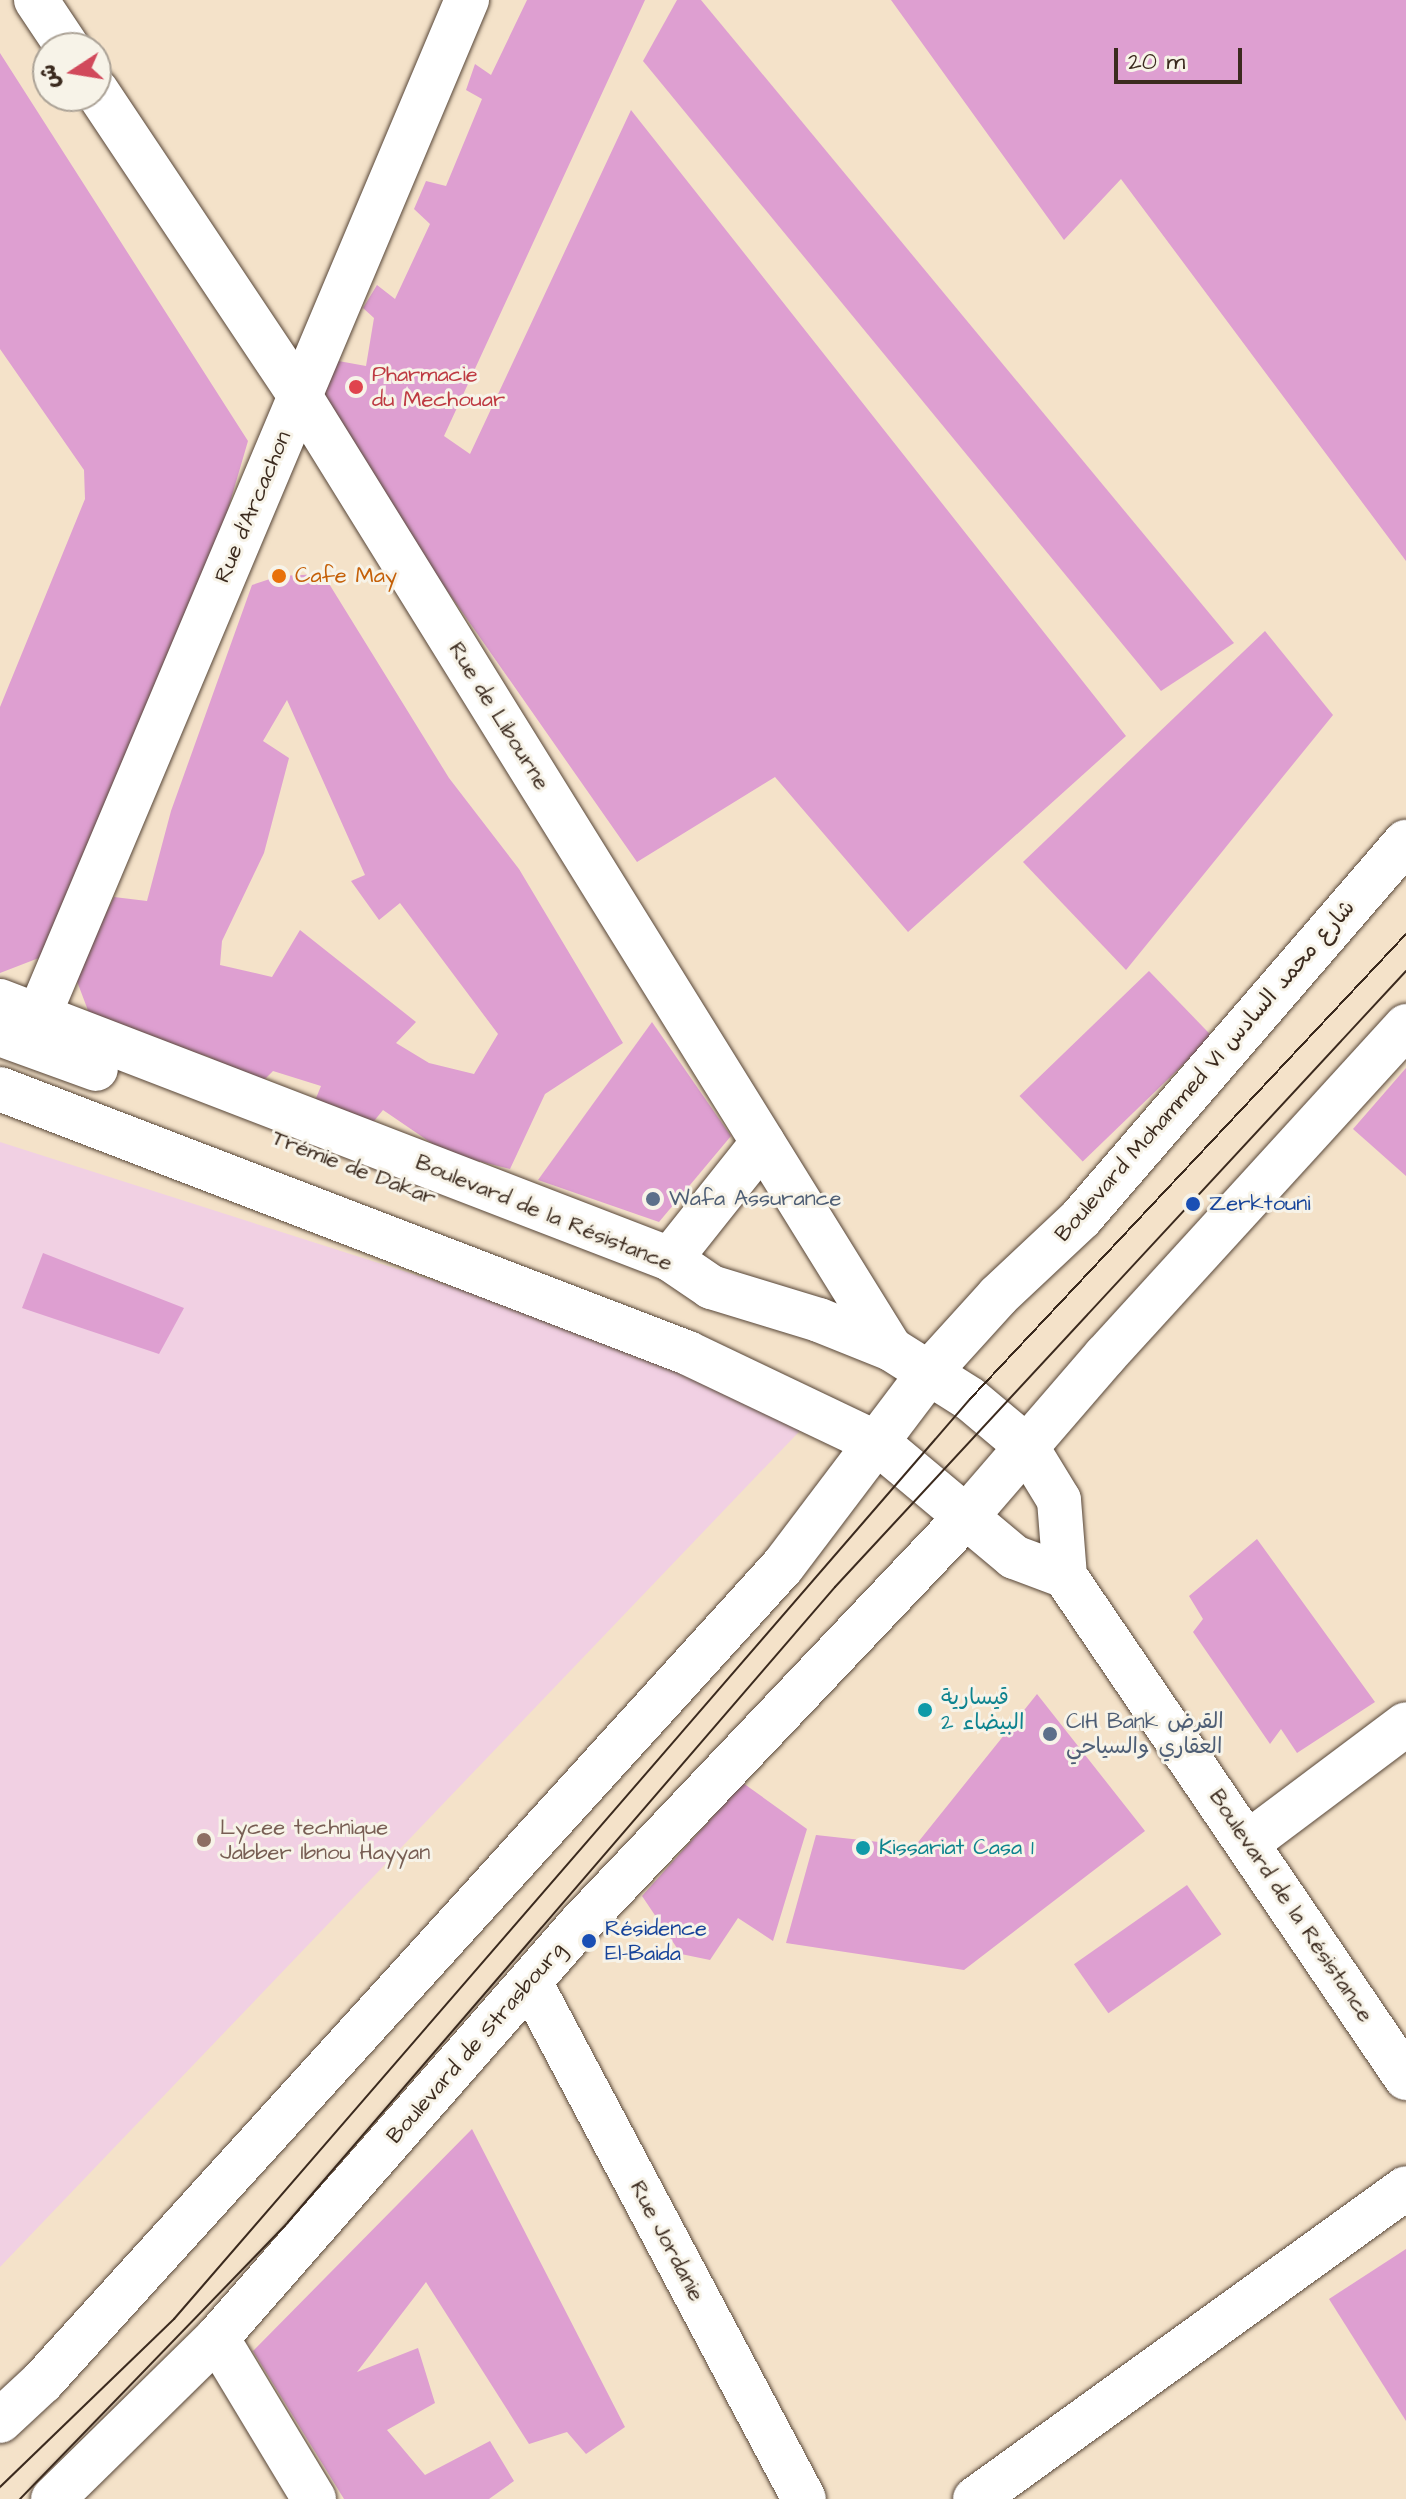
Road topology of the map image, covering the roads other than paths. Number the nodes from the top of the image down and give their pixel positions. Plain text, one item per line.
1 (36, 0) edge
2 (467, 0) edge
3 (57, 32) edge
4 (111, 112) edge
5 (300, 396) junction
6 (1406, 842) edge
7 (19, 1008) edge
8 (1406, 1026) edge
9 (0, 1034) edge
10 (0, 1066) edge
11 (0, 1089) edge
12 (763, 1142) junction
13 (670, 1259) junction
14 (711, 1287) junction
15 (891, 1349) junction
16 (688, 1353) junction
17 (931, 1370) junction
18 (879, 1444) junction
19 (1026, 1446) junction
20 (966, 1517) junction
21 (1065, 1576) junction
22 (1406, 1724) edge
23 (1249, 1842) junction
24 (530, 1982) junction
25 (1406, 2078) edge
26 (1406, 2188) edge
27 (217, 2338) junction
28 (0, 2421) edge
29 (53, 2499) edge
30 (314, 2499) edge
31 (804, 2499) edge
32 (975, 2499) edge

1 - 3 main road
2 - 5 main road, Rue d'Arcachon
4 - 5 main road, Rue de Libourne
5 - 7 main road, Rue d'Arcachon
5 - 12 main road, Rue de Libourne
6 - 17 main road, Boulevard Mohammed VI شارع محمد السادس
7 - 13 main road, Boulevard de la Résistance
8 - 19 main road
9 - 14 main road, Trémie de Dakar
10 - 16 main road, Trémie de Dakar
11 - 16 main road
12 - 13 main road
12 - 15 main road, Rue de Libourne
13 - 14 main road, Boulevard de la Résistance
14 - 15 main road, Boulevard de la Résistance
15 - 17 main road, Boulevard de la Résistance
16 - 18 main road
17 - 18 main road, Boulevard Mohammed VI شارع محمد السادس
17 - 19 main road, Boulevard de la Résistance
18 - 20 main road
18 - 28 main road
19 - 20 main road
19 - 21 main road, Boulevard de la Résistance
20 - 21 main road
20 - 24 main road, Boulevard de Strasbourg
21 - 23 main road, Boulevard de la Résistance
22 - 23 main road
23 - 25 main road, Boulevard de la Résistance
24 - 27 main road, Boulevard de Strasbourg
24 - 31 main road, Rue Jordanie
26 - 32 main road
27 - 29 main road, Boulevard de Strasbourg
27 - 30 main road

